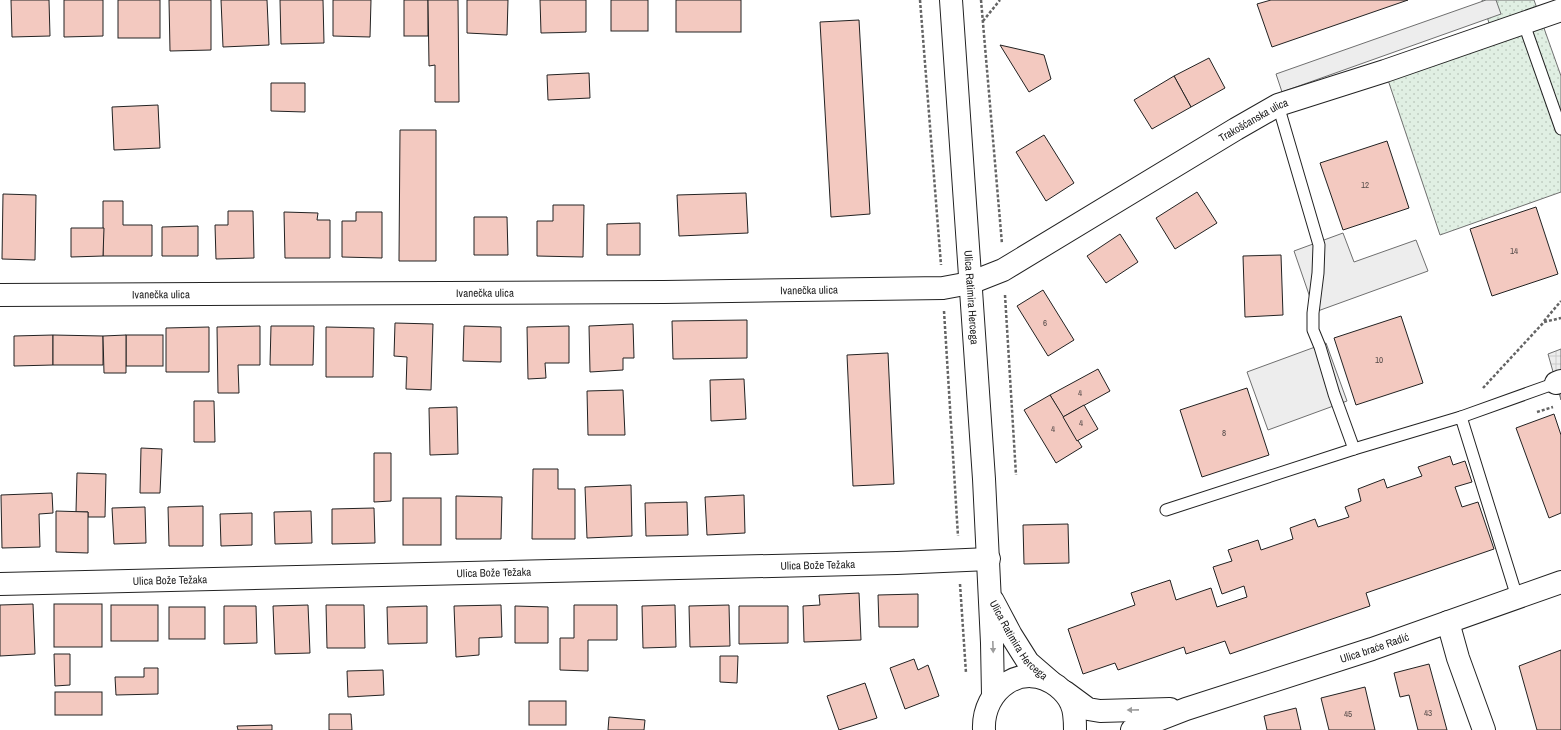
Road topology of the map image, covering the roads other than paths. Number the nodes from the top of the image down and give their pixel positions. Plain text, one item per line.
1 (951, 0) edge
2 (1561, 10) edge
3 (1524, 24) junction
4 (1278, 105) junction
5 (1561, 129) edge
6 (970, 283) junction
7 (0, 295) edge
8 (1558, 382) edge
9 (1461, 417) junction
10 (1354, 449) junction
11 (1166, 510) dead end
12 (989, 559) junction
13 (1561, 582) edge
14 (0, 584) edge
15 (990, 594) junction
16 (1517, 597) junction
17 (1448, 622) junction
18 (1056, 686) junction
19 (993, 695) junction
20 (1186, 709) junction
21 (984, 730) edge
22 (1075, 730) edge
23 (1132, 730) edge
24 (1484, 730) edge

1 - 6 street, Ulica Ratimira Hercega
2 - 3 street, Trakošćanska ulica
3 - 4 street, Trakošćanska ulica
3 - 5 lane
4 - 6 street, Trakošćanska ulica
4 - 10 lane
6 - 7 street, Ivanečka ulica
6 - 12 street, Ulica Ratimira Hercega
8 - 9 lane
9 - 10 lane
9 - 16 lane
10 - 11 lane
12 - 14 street, Ulica Bože Težaka
12 - 15 street, Ulica Ratimira Hercega
13 - 16 street, Ulica braće Radić
15 - 18 street, Ulica Ratimira Hercega
15 -> 19 street, Ulica Ratimira Hercega
16 - 17 street, Ulica braće Radić
17 - 20 street, Ulica braće Radić
17 - 24 street
18 - 19 street
20 -> 18 street, Ulica braće Radić
18 - 22 street
19 - 21 street
20 - 23 street, Ulica braće Radić

